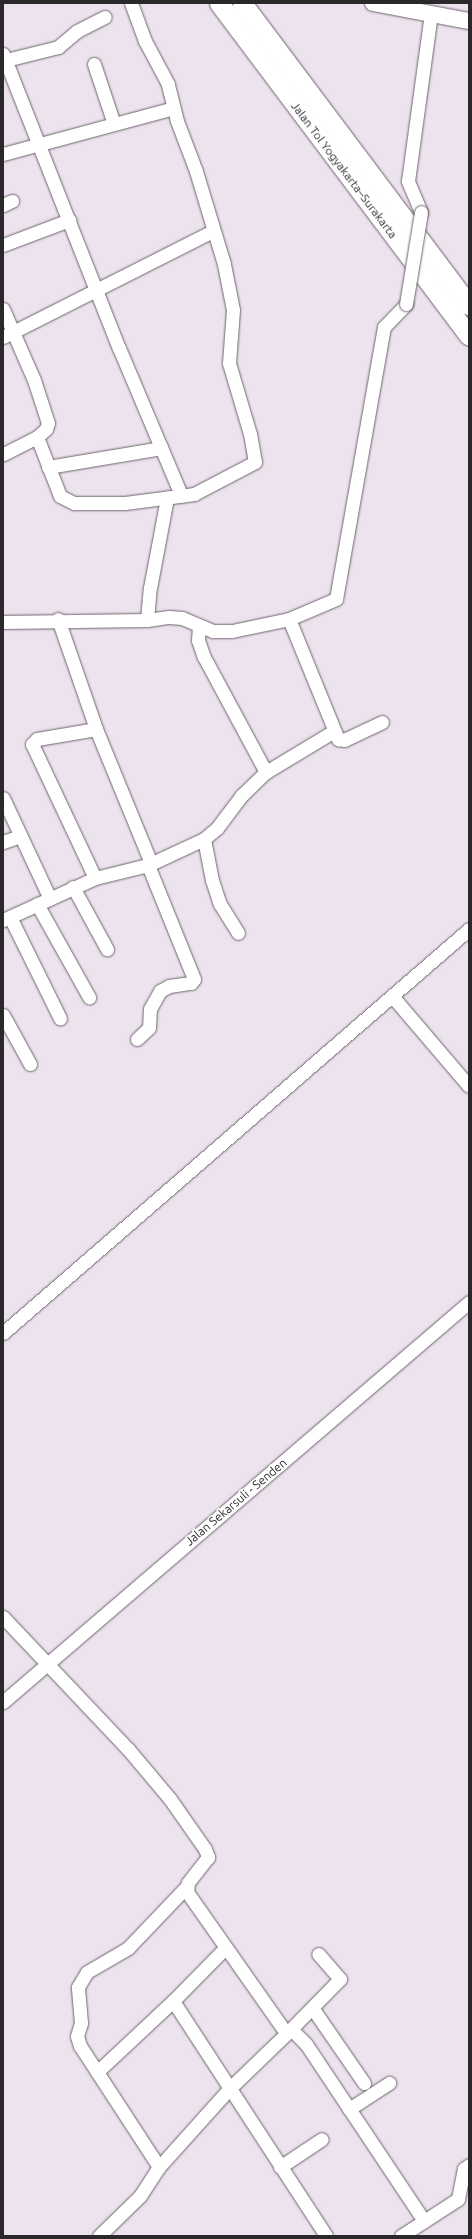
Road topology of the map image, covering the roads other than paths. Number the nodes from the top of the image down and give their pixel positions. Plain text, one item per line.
1 (131, 3) edge
2 (218, 3) edge
3 (242, 3) edge
4 (373, 3) edge
5 (431, 14) junction
6 (105, 16) dead end
7 (469, 22) edge
8 (4, 57) edge
9 (94, 64) dead end
10 (173, 108) junction
11 (114, 124) junction
12 (40, 143) junction
13 (3, 154) edge
14 (69, 220) junction
15 (213, 231) junction
16 (3, 245) edge
17 (96, 290) junction
18 (469, 306) edge
19 (3, 309) edge
20 (8, 335) edge
21 (469, 336) edge
22 (37, 437) junction
23 (161, 448) junction
24 (3, 454) edge
25 (48, 467) junction
26 (181, 495) junction
27 (167, 498) junction
28 (58, 619) junction
29 (289, 619) junction
30 (148, 620) junction
31 (3, 622) edge
32 (199, 626) junction
33 (382, 722) dead end
34 (96, 728) junction
35 (334, 731) junction
36 (266, 772) junction
37 (3, 798) edge
38 (20, 836) junction
39 (204, 839) junction
40 (3, 842) edge
41 (149, 864) junction
42 (95, 878) junction
43 (73, 888) junction
44 (50, 899) junction
45 (37, 904) junction
46 (6, 919) edge
47 (469, 929) edge
48 (238, 933) dead end
49 (107, 949) dead end
50 (392, 996) junction
51 (89, 997) dead end
52 (60, 1018) dead end
53 (5, 1022) edge
54 (137, 1039) dead end
55 (30, 1064) dead end
56 (469, 1086) edge
57 (469, 1302) edge
58 (3, 1334) edge
59 (3, 1617) edge
60 (47, 1663) junction
61 (3, 1702) edge
62 (186, 1887) junction
63 (225, 1948) junction
64 (318, 1954) dead end
65 (173, 2001) junction
66 (313, 2009) junction
67 (289, 2031) junction
68 (97, 2072) junction
69 (364, 2083) dead end
70 (389, 2083) dead end
71 (230, 2088) junction
72 (349, 2109) junction
73 (322, 2139) dead end
74 (469, 2165) edge
75 (159, 2167) junction
76 (280, 2167) junction
77 (424, 2221) junction
78 (99, 2236) edge
79 (326, 2236) edge
80 (401, 2236) edge

1 - 10 street
2 - 21 highway, Jalan Tol Yogyakarta–Surakarta
3 - 18 highway, Jalan Tol Yogyakarta–Surakarta
4 - 5 main road
5 - 7 main road
5 - 29 street, bridge
6 - 8 street
8 - 12 street
9 - 11 street
10 - 11 street
10 - 15 street
11 - 12 street
12 - 13 street
12 - 14 street
14 - 16 street
14 - 17 street
15 - 17 street
15 - 26 street
17 - 20 street
17 - 23 street
19 - 20 street
20 - 22 street
22 - 24 street
22 - 25 street
23 - 25 street
23 - 26 street
25 - 27 street
26 - 27 street
27 - 30 street
28 - 30 street
28 - 31 street
28 - 34 street
29 - 32 street
29 - 35 street
30 - 32 street
32 - 36 street
33 - 35 street
34 - 41 street
34 - 42 street
35 - 36 street
36 - 39 street
37 - 38 street
38 - 40 street
38 - 44 street
39 - 41 street
39 - 48 street
41 - 42 street
41 - 54 street
42 - 43 street
43 - 44 street
43 - 49 street
44 - 45 street
45 - 46 street
45 - 51 street
46 - 52 street
47 - 50 street
50 - 56 street
50 - 58 street
53 - 55 street
57 - 60 street, Jalan Sekarsuli - Senden
59 - 60 street
60 - 61 street, Jalan Sekarsuli - Senden
60 - 62 street
62 - 63 street
62 - 68 street
63 - 65 street
63 - 67 street
64 - 66 street
65 - 68 street
65 - 71 street
66 - 67 street
66 - 69 street
67 - 71 street
67 - 72 street
68 - 75 street
70 - 72 street
71 - 75 street
71 - 76 street
72 - 77 street
73 - 76 street
74 - 77 street
75 - 78 street
76 - 79 street
77 - 80 street

